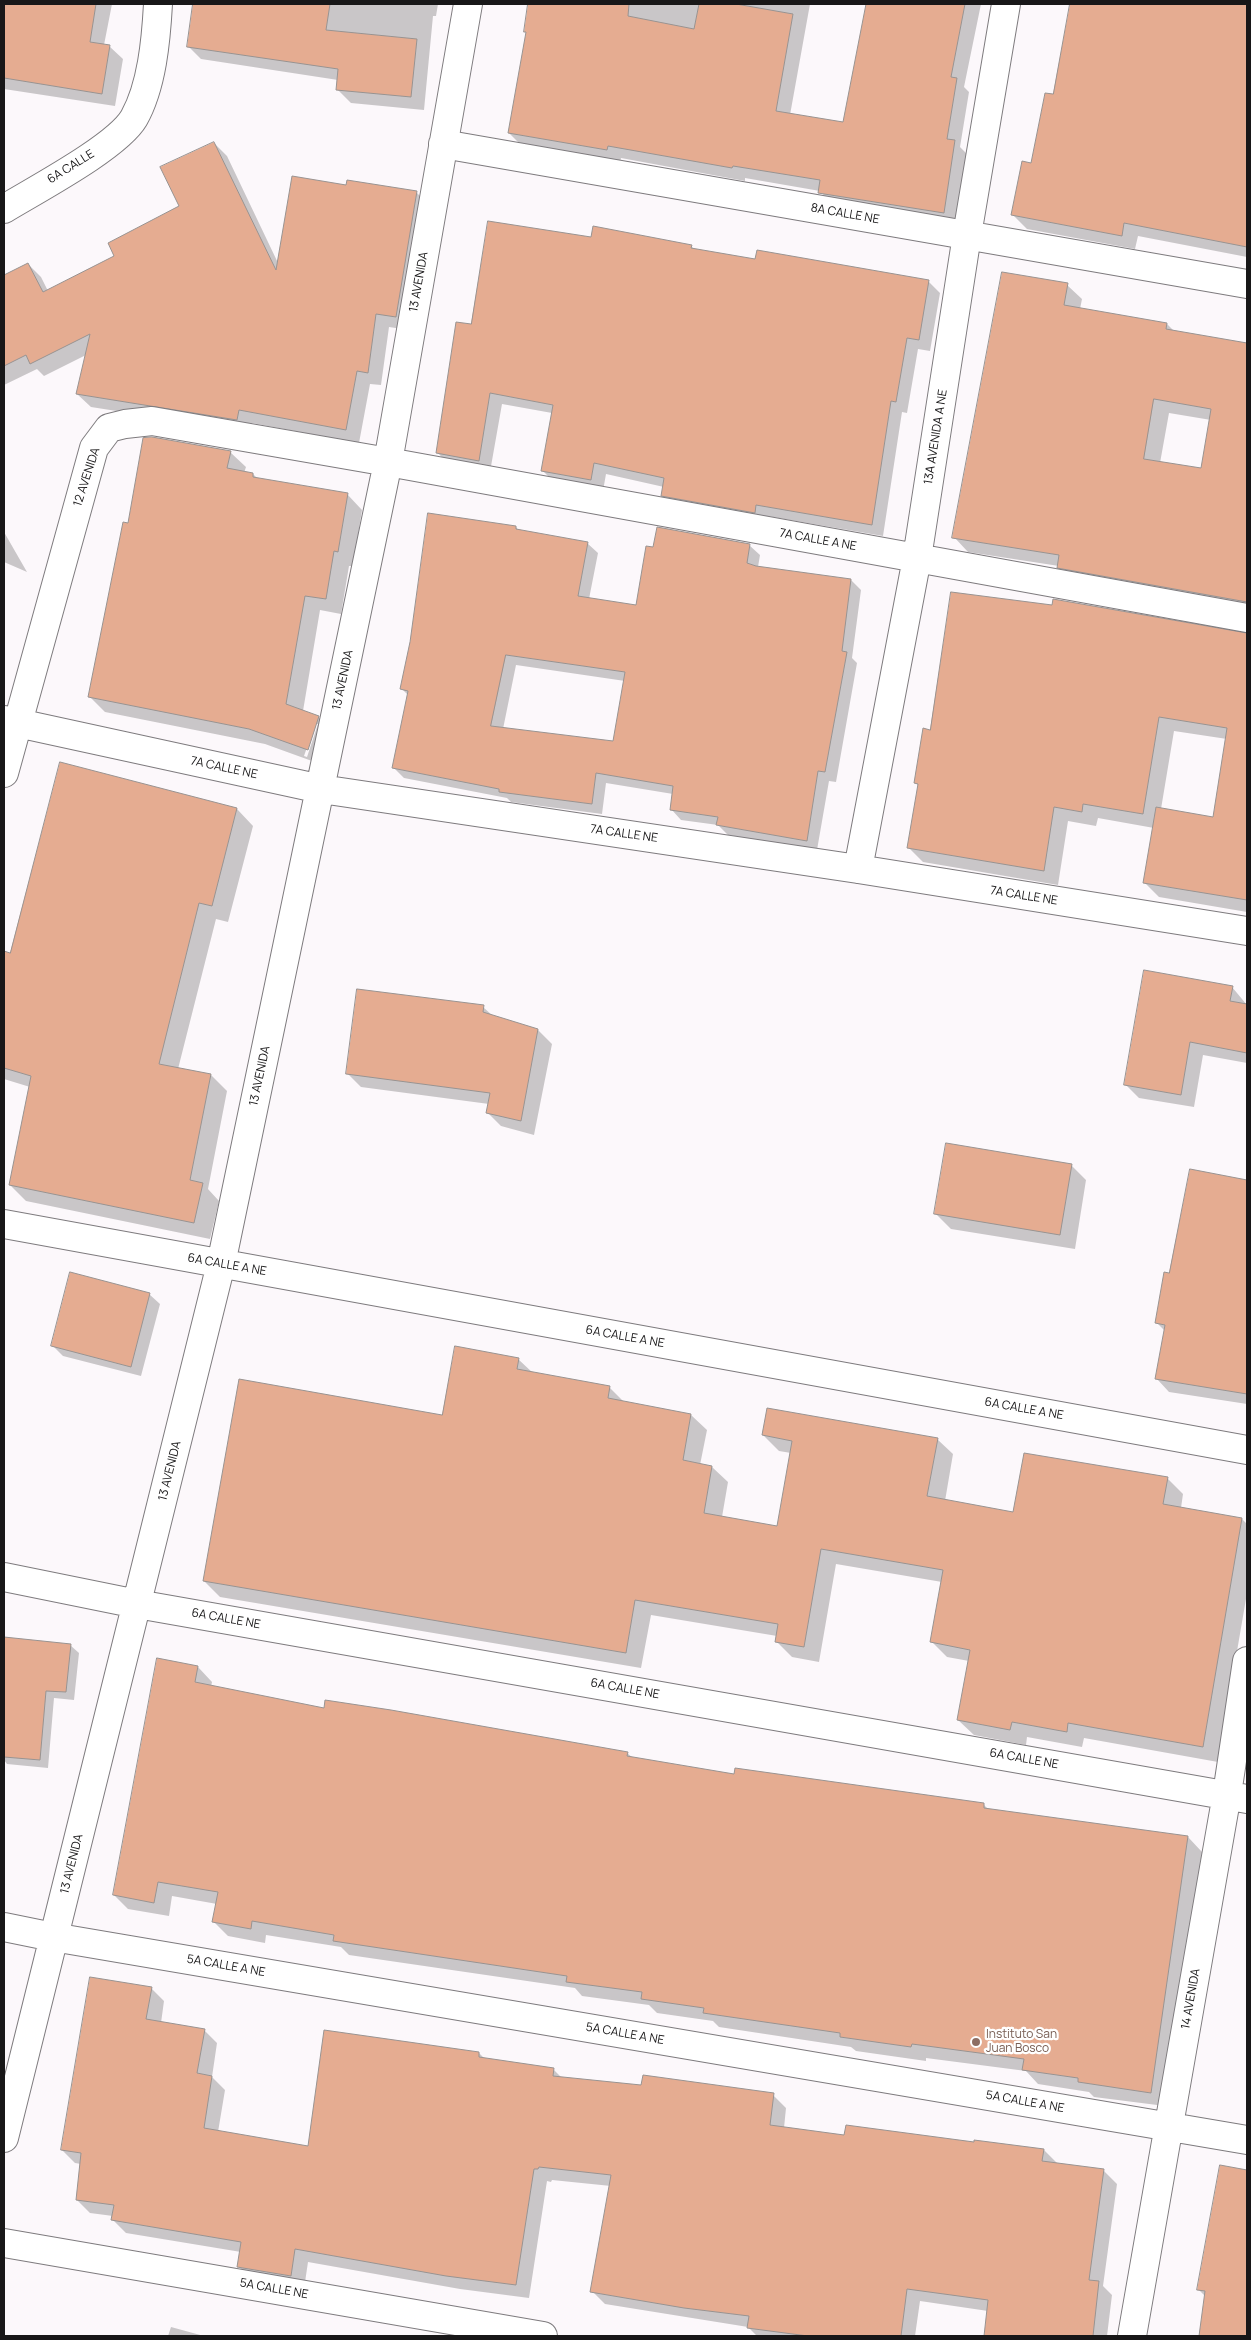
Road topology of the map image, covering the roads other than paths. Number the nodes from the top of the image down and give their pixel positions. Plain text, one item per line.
1 (158, 4) edge
2 (468, 4) edge
3 (1006, 4) edge
4 (443, 144) junction
5 (4, 209) edge
6 (967, 235) junction
7 (1247, 284) edge
8 (388, 462) junction
9 (917, 558) junction
10 (1247, 618) edge
11 (11, 722) edge
12 (4, 773) edge
13 (321, 789) junction
14 (858, 869) junction
15 (1247, 931) edge
16 (4, 1224) edge
17 (221, 1264) junction
18 (1247, 1450) edge
19 (4, 1577) edge
20 (137, 1604) junction
21 (1247, 1661) edge
22 (1237, 1797) edge
23 (4, 1926) edge
24 (53, 1937) junction
25 (1169, 2127) junction
26 (4, 2138) edge
27 (1247, 2140) edge
28 (4, 2243) edge
29 (543, 2336) edge
30 (1132, 2336) edge

1 - 5 street, 6A CALLE
2 - 4 street, 13 AVENIDA
3 - 6 street, 13A AVENIDA A NE
4 - 6 street, 8A CALLE NE
4 - 8 street, 13 AVENIDA
6 - 7 street, 8A CALLE NE
6 - 9 street, 13A AVENIDA A NE
8 - 9 street, 7A CALLE A NE
8 - 11 street, 12 AVENIDA
8 - 13 street, 13 AVENIDA
9 - 10 street, 7A CALLE A NE
9 - 14 street, 13A AVENIDA A NE
11 - 12 street, 12 AVENIDA
11 - 13 street, 7A CALLE NE
13 - 14 street, 7A CALLE NE
13 - 17 street, 13 AVENIDA
14 - 15 street, 7A CALLE NE
16 - 17 street, 6A CALLE A NE
17 - 18 street, 6A CALLE A NE
17 - 20 street, 13 AVENIDA
19 - 20 street, 6A CALLE NE
20 - 22 street, 6A CALLE NE
20 - 24 street, 13 AVENIDA
21 - 22 street, 14 AVENIDA
22 - 25 street, 14 AVENIDA
23 - 24 street, 5A CALLE A NE
24 - 25 street, 5A CALLE A NE
24 - 26 street, 13 AVENIDA
25 - 27 street, 5A CALLE A NE
25 - 30 street, 14 AVENIDA
28 - 29 street, 5A CALLE NE

